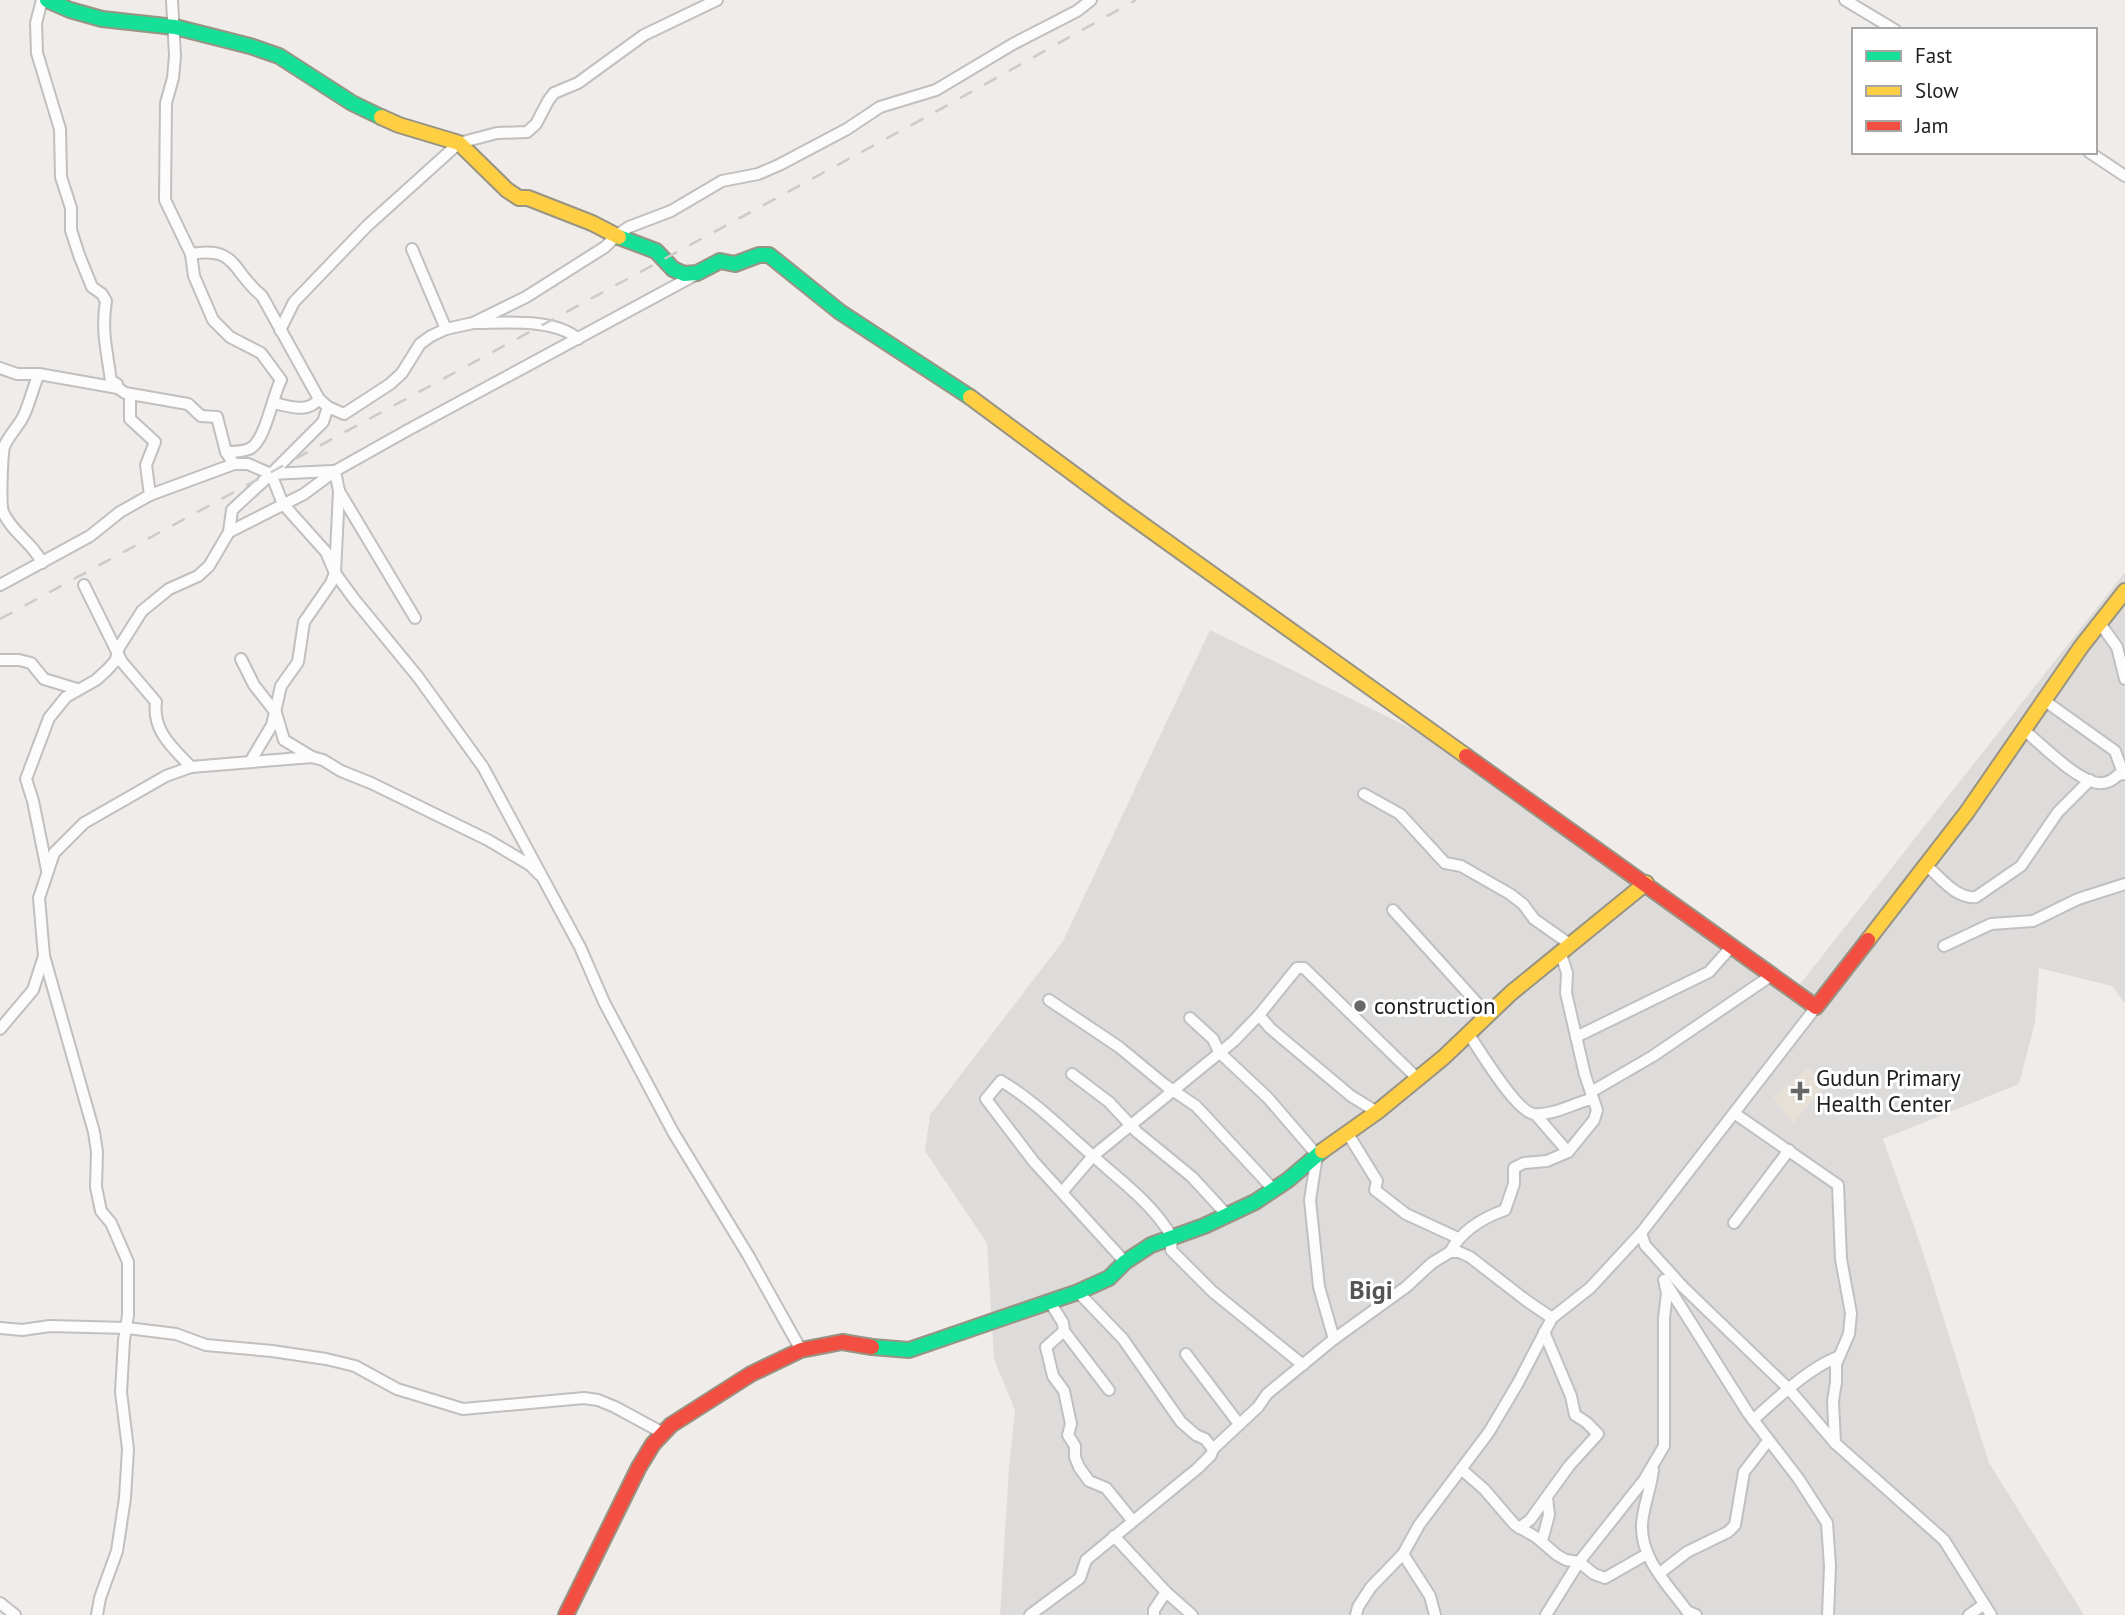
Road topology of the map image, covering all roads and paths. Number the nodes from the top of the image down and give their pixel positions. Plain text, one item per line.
1 (45, 0) edge
2 (172, 0) edge
3 (717, 0) edge
4 (1091, 0) edge
5 (1845, 0) edge
6 (175, 27) junction
7 (1892, 28) edge
8 (459, 143) junction
9 (2092, 154) edge
10 (2125, 176) edge
11 (617, 235) junction
12 (412, 250) dead end
13 (191, 254) junction
14 (697, 273) junction
15 (473, 323) junction
16 (446, 329) junction
17 (279, 330) junction
18 (578, 339) junction
19 (0, 368) edge
20 (39, 374) junction
21 (118, 388) junction
22 (130, 394) junction
23 (273, 403) junction
24 (323, 403) junction
25 (226, 452) junction
26 (234, 464) junction
27 (335, 471) junction
28 (271, 474) junction
29 (339, 491) junction
30 (150, 495) junction
31 (283, 504) junction
32 (229, 532) junction
33 (42, 563) junction
34 (335, 573) junction
35 (0, 585) edge
36 (83, 585) dead end
37 (2125, 591) edge
38 (415, 618) dead end
39 (2099, 622) junction
40 (2121, 648) edge
41 (118, 649) junction
42 (241, 659) dead end
43 (0, 660) edge
44 (2125, 679) edge
45 (77, 689) junction
46 (2045, 701) junction
47 (276, 713) junction
48 (2024, 730) junction
49 (312, 757) junction
50 (250, 762) junction
51 (191, 767) junction
52 (2124, 774) edge
53 (2090, 780) junction
54 (1364, 794) dead end
55 (1927, 866) junction
56 (47, 870) junction
57 (540, 875) junction
58 (1646, 883) junction
59 (2125, 884) edge
60 (1393, 910) dead end
61 (1732, 946) junction
62 (1944, 946) dead end
63 (1565, 948) junction
64 (44, 956) junction
65 (1772, 975) junction
66 (1049, 1000) dead end
67 (1816, 1007) junction
68 (1487, 1014) junction
69 (1259, 1015) junction
70 (1191, 1018) dead end
71 (0, 1029) edge
72 (1468, 1033) junction
73 (1577, 1037) junction
74 (1219, 1052) junction
75 (1072, 1074) dead end
76 (1416, 1078) junction
77 (1172, 1090) junction
78 (1592, 1094) junction
79 (1377, 1112) junction
80 (1734, 1113) junction
81 (1536, 1115) junction
82 (1130, 1125) junction
83 (1348, 1134) junction
84 (1789, 1150) junction
85 (1568, 1152) junction
86 (1317, 1155) junction
87 (1093, 1156) junction
88 (1273, 1189) junction
89 (1063, 1191) junction
90 (1226, 1214) junction
91 (1734, 1223) dead end
92 (1641, 1233) junction
93 (1172, 1237) junction
94 (1458, 1238) junction
95 (1450, 1252) junction
96 (1125, 1262) junction
97 (1666, 1275) junction
98 (1078, 1292) junction
99 (1050, 1302) junction
100 (1552, 1318) junction
101 (0, 1328) edge
102 (127, 1328) junction
103 (1064, 1331) junction
104 (1544, 1332) junction
105 (1334, 1339) junction
106 (801, 1350) junction
107 (1186, 1354) dead end
108 (1838, 1357) junction
109 (1303, 1365) junction
110 (1789, 1389) junction
111 (1109, 1390) dead end
112 (1753, 1420) junction
113 (1239, 1424) junction
114 (663, 1433) junction
115 (1768, 1441) junction
116 (1835, 1443) junction
117 (1213, 1449) junction
118 (1655, 1462) junction
119 (1461, 1469) junction
120 (1546, 1498) junction
121 (1132, 1520) junction
122 (1519, 1528) junction
123 (1114, 1536) junction
124 (1542, 1541) junction
125 (1403, 1554) junction
126 (1647, 1554) junction
127 (1578, 1562) junction
128 (1660, 1573) junction
129 (1166, 1592) junction
130 (0, 1603) edge
131 (1983, 1605) junction
132 (1689, 1614) edge
133 (15, 1615) edge
134 (97, 1615) edge
135 (566, 1615) edge
136 (1030, 1615) edge
137 (1154, 1615) edge
138 (1192, 1615) edge
139 (1356, 1615) edge
140 (1435, 1615) edge
141 (1546, 1615) edge
142 (1828, 1615) edge
143 (1969, 1615) edge
144 (1991, 1615) edge

1 - 6 street
1 - 21 street
2 - 6 street
3 - 8 street
4 - 11 street
5 - 7 street
6 - 8 street
6 - 13 street
8 - 11 street
8 - 17 street
9 - 10 street
11 - 14 street
11 - 15 street
12 - 16 street
13 - 17 street
13 - 23 street
14 - 18 street
14 - 58 street
15 - 16 street
15 - 18 street
16 - 24 street
17 - 24 street
18 - 27 street
19 - 20 street
20 - 21 street
20 - 33 street
21 - 22 street
22 - 25 street
22 - 30 street
23 - 24 street
23 - 25 street
24 - 28 street
25 - 26 street
26 - 28 street
26 - 30 street
27 - 28 street
27 - 29 street
27 - 31 street
28 - 31 street
28 - 32 street
29 - 34 street
29 - 38 street
30 - 33 street
31 - 32 street
31 - 34 street
32 - 41 street
33 - 35 street
34 - 47 street
34 - 57 street
36 - 41 street
37 - 39 street
39 - 40 street
39 - 46 street
40 - 44 street
41 - 45 street
41 - 51 street
42 - 47 street
43 - 45 street
45 - 56 street
46 - 48 street
46 - 52 street
47 - 49 street
47 - 50 street
48 - 53 street
48 - 55 street
49 - 50 street
49 - 57 street
50 - 51 street
51 - 56 street
52 - 53 street
53 - 55 street
54 - 63 street
55 - 67 street
56 - 64 street
57 - 106 street
58 - 61 street
58 - 63 street
59 - 62 street
60 - 68 street
61 - 65 street
61 - 73 street
63 - 68 street
63 - 73 street
64 - 71 street
64 - 102 street
65 - 67 street
65 - 78 street
66 - 77 street
67 - 80 street
68 - 72 street
69 - 74 street
69 - 76 street
69 - 79 street
70 - 74 street
72 - 76 street
72 - 81 street
73 - 78 street
74 - 77 street
74 - 86 street
75 - 82 street
76 - 79 street
77 - 82 street
77 - 88 street
78 - 81 street
78 - 85 street
79 - 83 street
80 - 84 street
80 - 92 street
81 - 85 street
82 - 87 street
82 - 90 street
83 - 86 street
83 - 94 street
84 - 91 street
84 - 108 street
85 - 94 street
86 - 88 street
86 - 105 street
87 - 89 street
87 - 89 street
87 - 93 street
88 - 90 street
89 - 96 street
90 - 93 street
92 - 97 street
92 - 100 street
93 - 96 street
93 - 109 street
94 - 95 street
95 - 100 street
95 - 105 street
96 - 98 street
97 - 110 street
97 - 112 street
97 - 118 street
98 - 99 street
98 - 117 street
99 - 103 street
99 - 106 street
100 - 104 street
101 - 102 street
102 - 114 street
102 - 134 street
103 - 111 street
103 - 121 street
104 - 119 street
104 - 120 street
105 - 109 street
106 - 114 street
107 - 113 street
108 - 110 street
108 - 116 street
109 - 113 street
110 - 112 street
110 - 116 street
112 - 115 street
113 - 117 street
114 - 135 street
115 - 128 street
115 - 142 street
116 - 131 street
117 - 121 street
118 - 126 street
118 - 127 street
119 - 122 street
119 - 125 street
120 - 122 street
120 - 124 street
121 - 123 street
122 - 124 street
123 - 129 street
123 - 136 street
124 - 127 street
125 - 139 street
125 - 140 street
126 - 127 street
126 - 128 street
127 - 141 street
128 - 132 street
129 - 137 street
129 - 138 street
130 - 133 street
131 - 143 street
131 - 144 street

